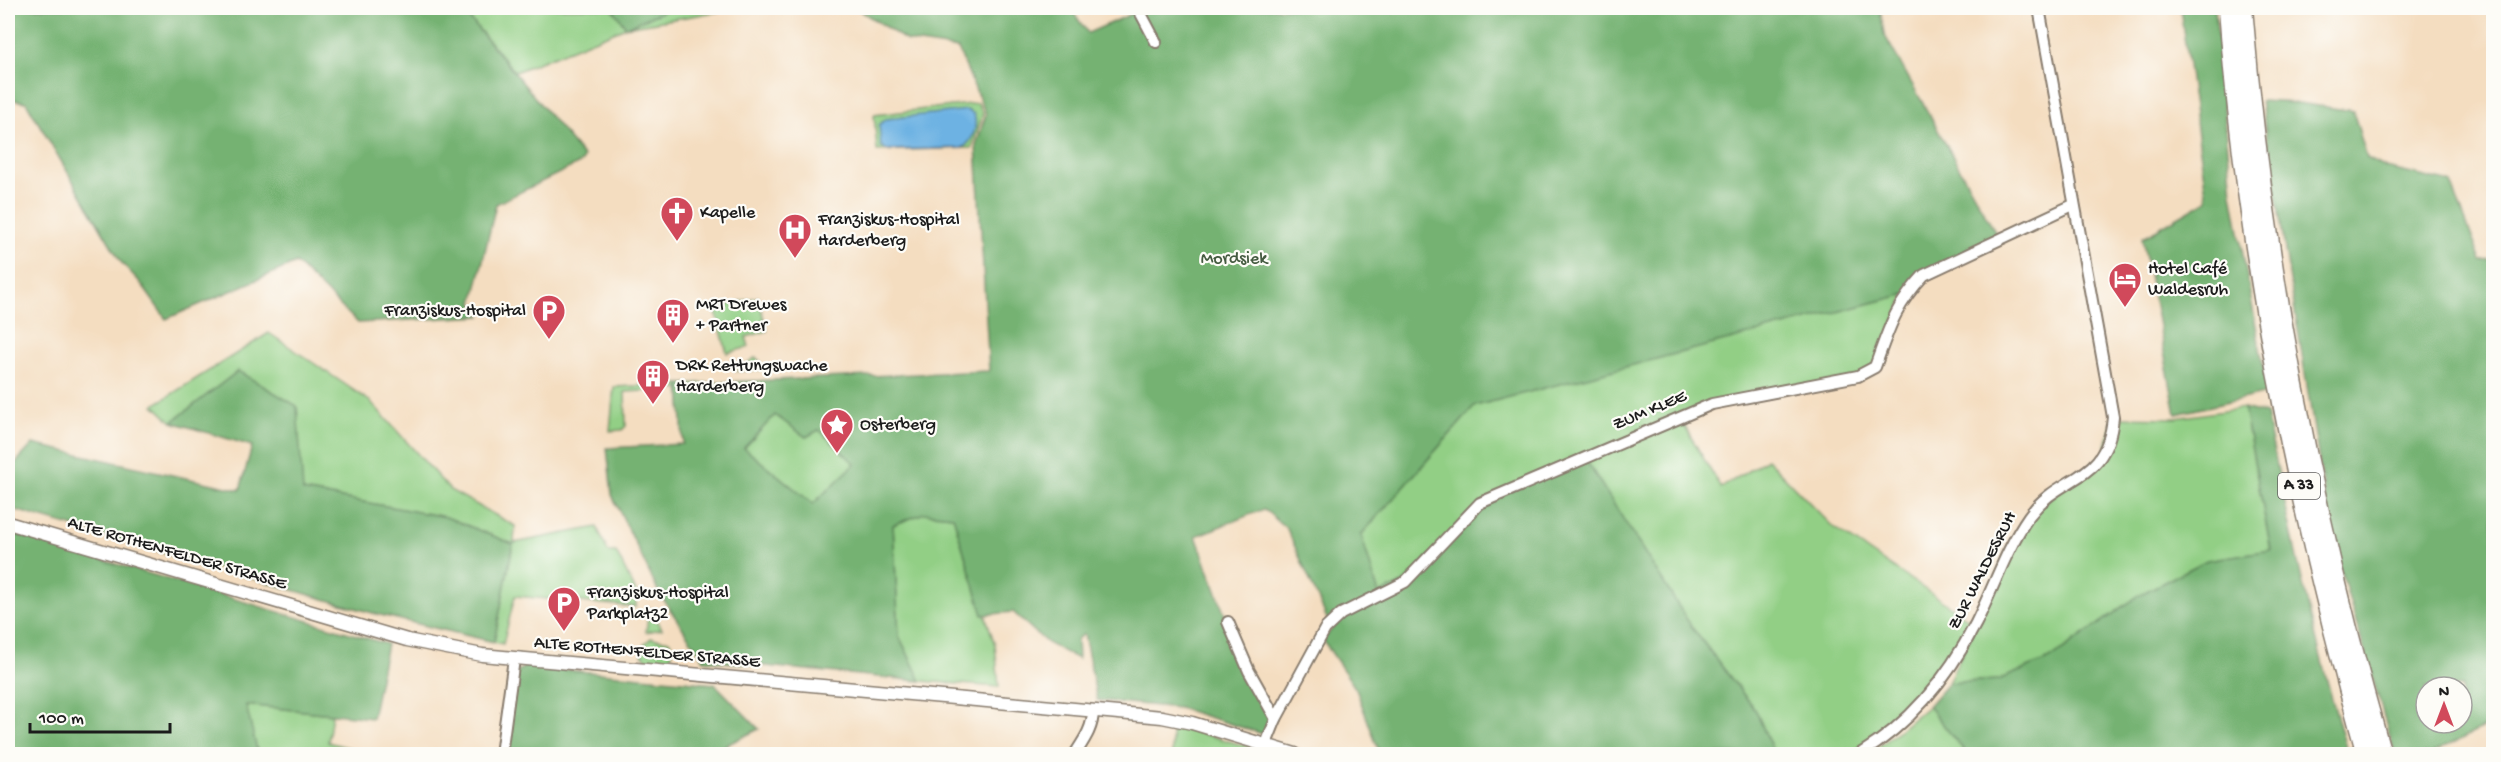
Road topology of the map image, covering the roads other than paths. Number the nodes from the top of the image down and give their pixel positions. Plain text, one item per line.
1 (1138, 8) edge
2 (2039, 8) edge
3 (2228, 8) edge
4 (2243, 8) edge
5 (1156, 42) dead end
6 (2073, 205) junction
7 (8, 523) edge
8 (1228, 622) dead end
9 (514, 659) junction
10 (1093, 711) junction
11 (1276, 719) junction
12 (1267, 750) edge
13 (501, 754) edge
14 (1076, 754) edge
15 (1295, 754) edge
16 (1860, 754) edge
17 (2366, 754) edge
18 (2382, 754) edge

1 - 5 street
2 - 6 street, ZUR WALDESRUH
3 - 17 highway, A 33
4 - 18 highway, A 33
6 - 11 street, ZUM KLEE
6 - 16 street, ZUR WALDESRUH
7 - 9 street, ALTE ROTHENFELDER STRASSE
8 - 11 street
9 - 10 street, ALTE ROTHENFELDER STRASSE
9 - 13 street
10 - 12 street, ALTE ROTHENFELDER STRASSE
10 - 14 street
11 - 12 street, ZUM KLEE
12 - 15 street, ALTE ROTHENFELDER STRASSE

